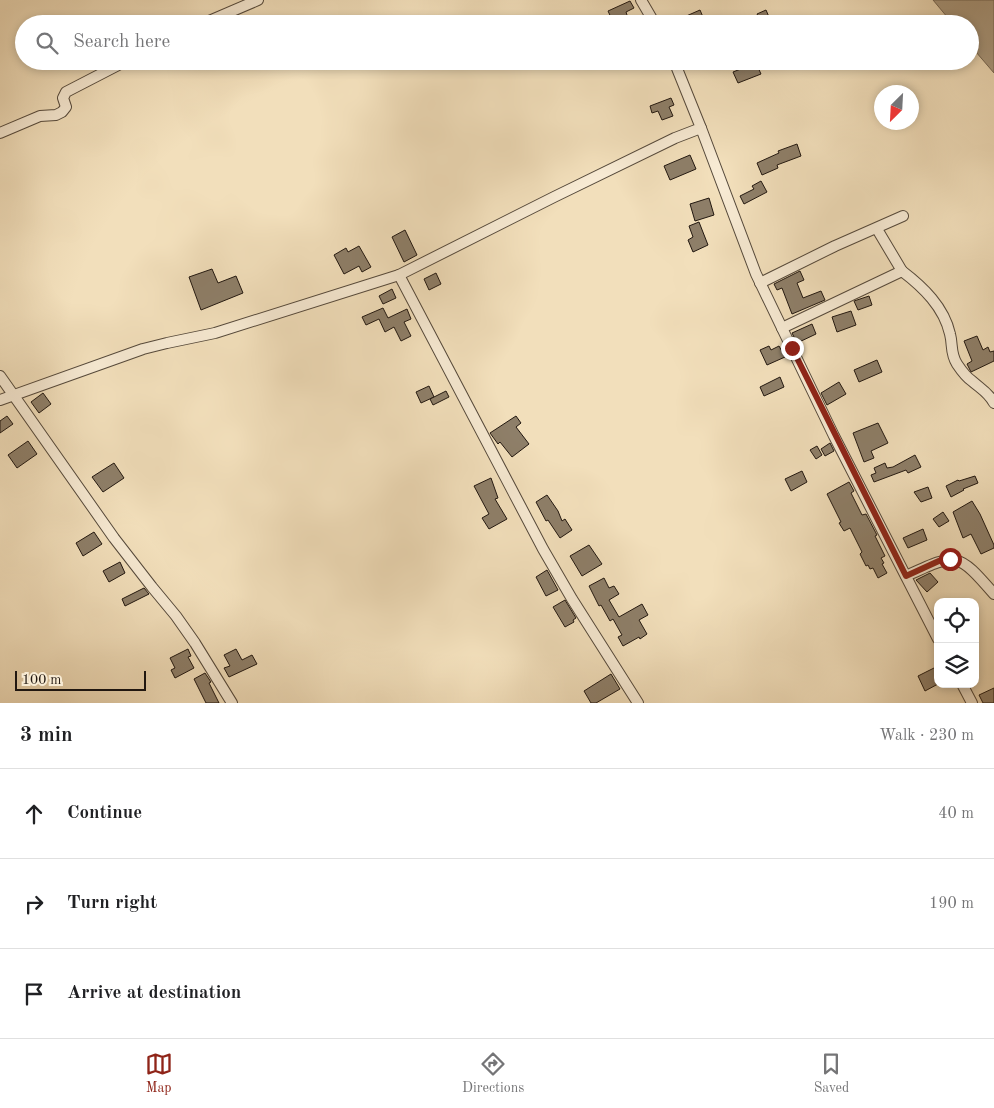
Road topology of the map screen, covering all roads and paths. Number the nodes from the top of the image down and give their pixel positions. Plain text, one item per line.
1 (258, 0) edge
2 (641, 0) edge
3 (223, 15) edge
4 (650, 15) edge
5 (109, 70) edge
6 (678, 70) edge
7 (701, 128) junction
8 (0, 133) edge
9 (902, 216) dead end
10 (877, 229) junction
11 (902, 271) junction
12 (399, 275) junction
13 (760, 283) junction
14 (782, 328) junction
15 (0, 376) edge
16 (14, 395) junction
17 (0, 400) edge
18 (994, 402) edge
19 (906, 576) junction
20 (994, 594) edge
21 (934, 631) edge
22 (964, 688) edge
23 (232, 703) edge
24 (638, 703) edge
25 (972, 703) edge

1 - 3 street
2 - 4 street
5 - 8 street
6 - 7 street
7 - 12 street
7 - 13 street
9 - 10 street
10 - 11 street
10 - 13 street
11 - 14 street
11 - 18 street
12 - 16 street
12 - 24 street
13 - 14 street
14 - 19 street
15 - 16 street
16 - 17 street
16 - 23 street
19 - 20 street
19 - 21 street
22 - 25 street

